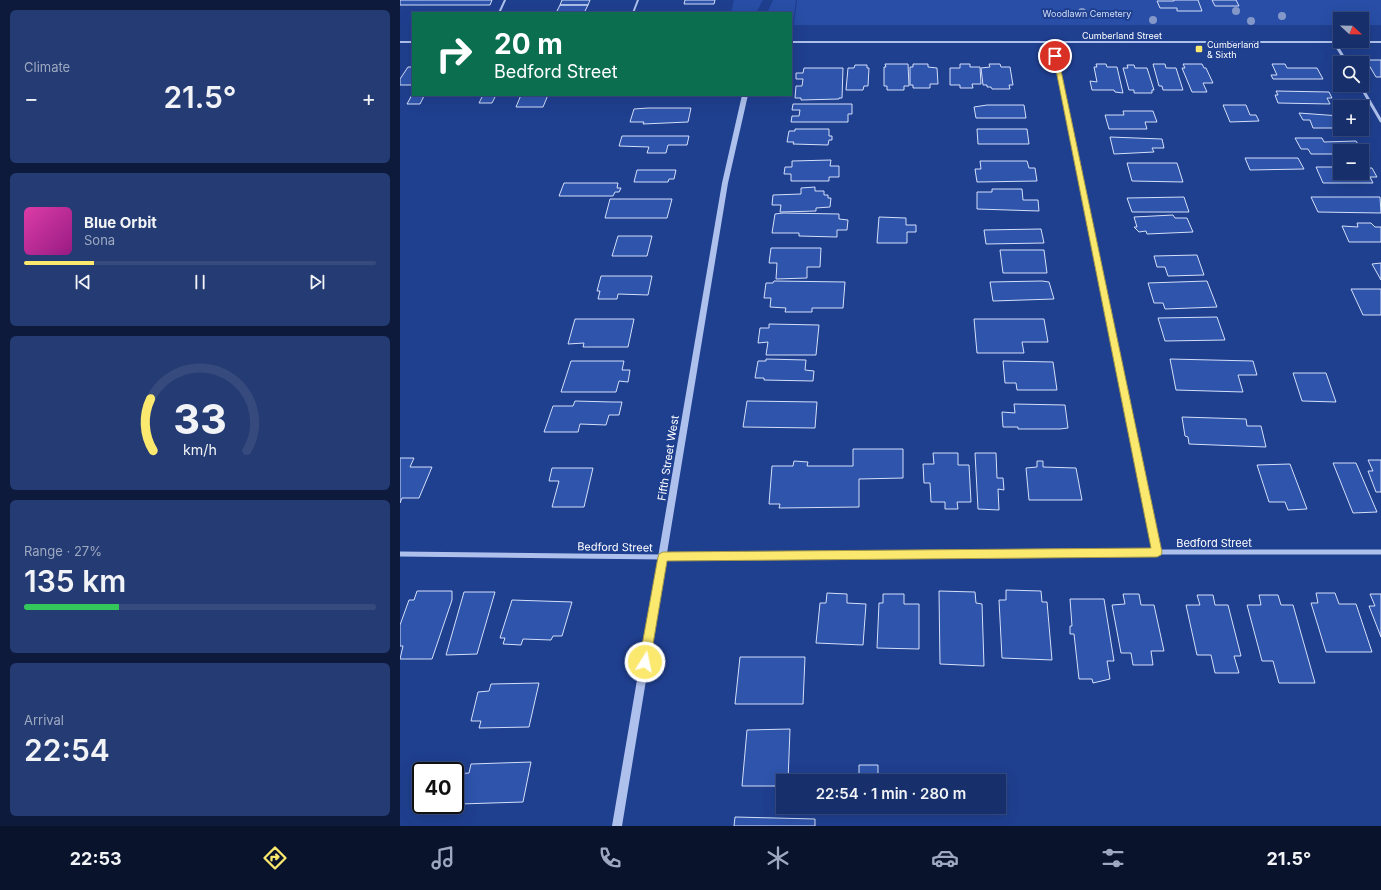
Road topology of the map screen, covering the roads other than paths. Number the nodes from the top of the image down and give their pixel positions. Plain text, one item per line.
1 (505, 0) edge
2 (638, 0) edge
3 (499, 12) edge
4 (633, 12) edge
5 (400, 42) edge
6 (412, 42) edge
7 (792, 42) edge
8 (1333, 42) edge
9 (1369, 42) edge
10 (1381, 42) edge
11 (1052, 43) junction
12 (1364, 92) edge
13 (745, 96) edge
14 (1381, 122) edge
15 (1157, 552) junction
16 (1381, 552) edge
17 (400, 554) edge
18 (663, 557) junction
19 (617, 826) edge

1 - 3 lane
2 - 4 lane
5 - 6 street
7 - 11 street, Cumberland Street
8 - 11 street, Cumberland Street
9 - 10 street, Cumberland Street
11 - 15 street
12 - 14 street
13 - 18 street, Fifth Street West
15 - 16 street, Bedford Street
15 - 18 street, Bedford Street
17 - 18 street, Bedford Street
18 - 19 street, Fifth Street West

